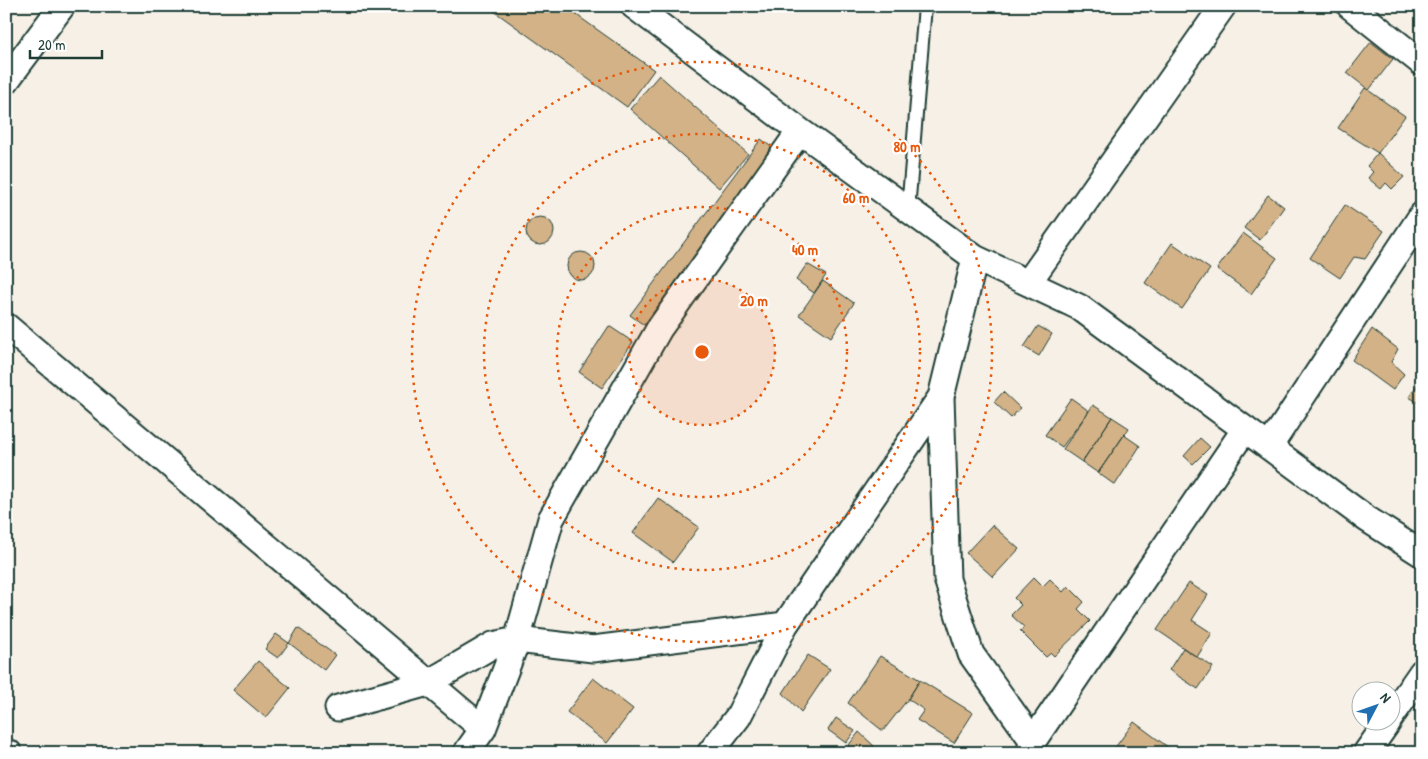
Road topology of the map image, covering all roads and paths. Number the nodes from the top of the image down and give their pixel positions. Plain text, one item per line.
1 (62, 6) edge
2 (634, 6) edge
3 (925, 6) edge
4 (1223, 6) edge
5 (1350, 6) edge
6 (1422, 63) edge
7 (6, 81) edge
8 (800, 131) junction
9 (908, 210) junction
10 (1422, 215) edge
11 (975, 258) junction
12 (1028, 283) junction
13 (6, 326) edge
14 (941, 397) junction
15 (1245, 429) junction
16 (1269, 447) junction
17 (1422, 554) edge
18 (785, 625) junction
19 (517, 640) junction
20 (1422, 672) edge
21 (428, 683) junction
22 (1400, 704) edge
23 (338, 708) dead end
24 (483, 729) junction
25 (1381, 732) edge
26 (1031, 747) edge
27 (466, 753) edge
28 (710, 753) edge
29 (1366, 753) edge

1 - 7 street
2 - 8 street
3 - 9 lane
4 - 12 street
5 - 6 street
8 - 9 street
8 - 19 street
9 - 11 street
10 - 16 street
11 - 12 street
11 - 14 street
12 - 15 street
13 - 21 street
14 - 18 street
14 - 26 street
15 - 16 street
15 - 26 street
16 - 17 street
18 - 19 street
18 - 28 street
19 - 21 street
19 - 24 street
20 - 22 street
21 - 23 street
21 - 24 street
24 - 27 street
25 - 29 street

